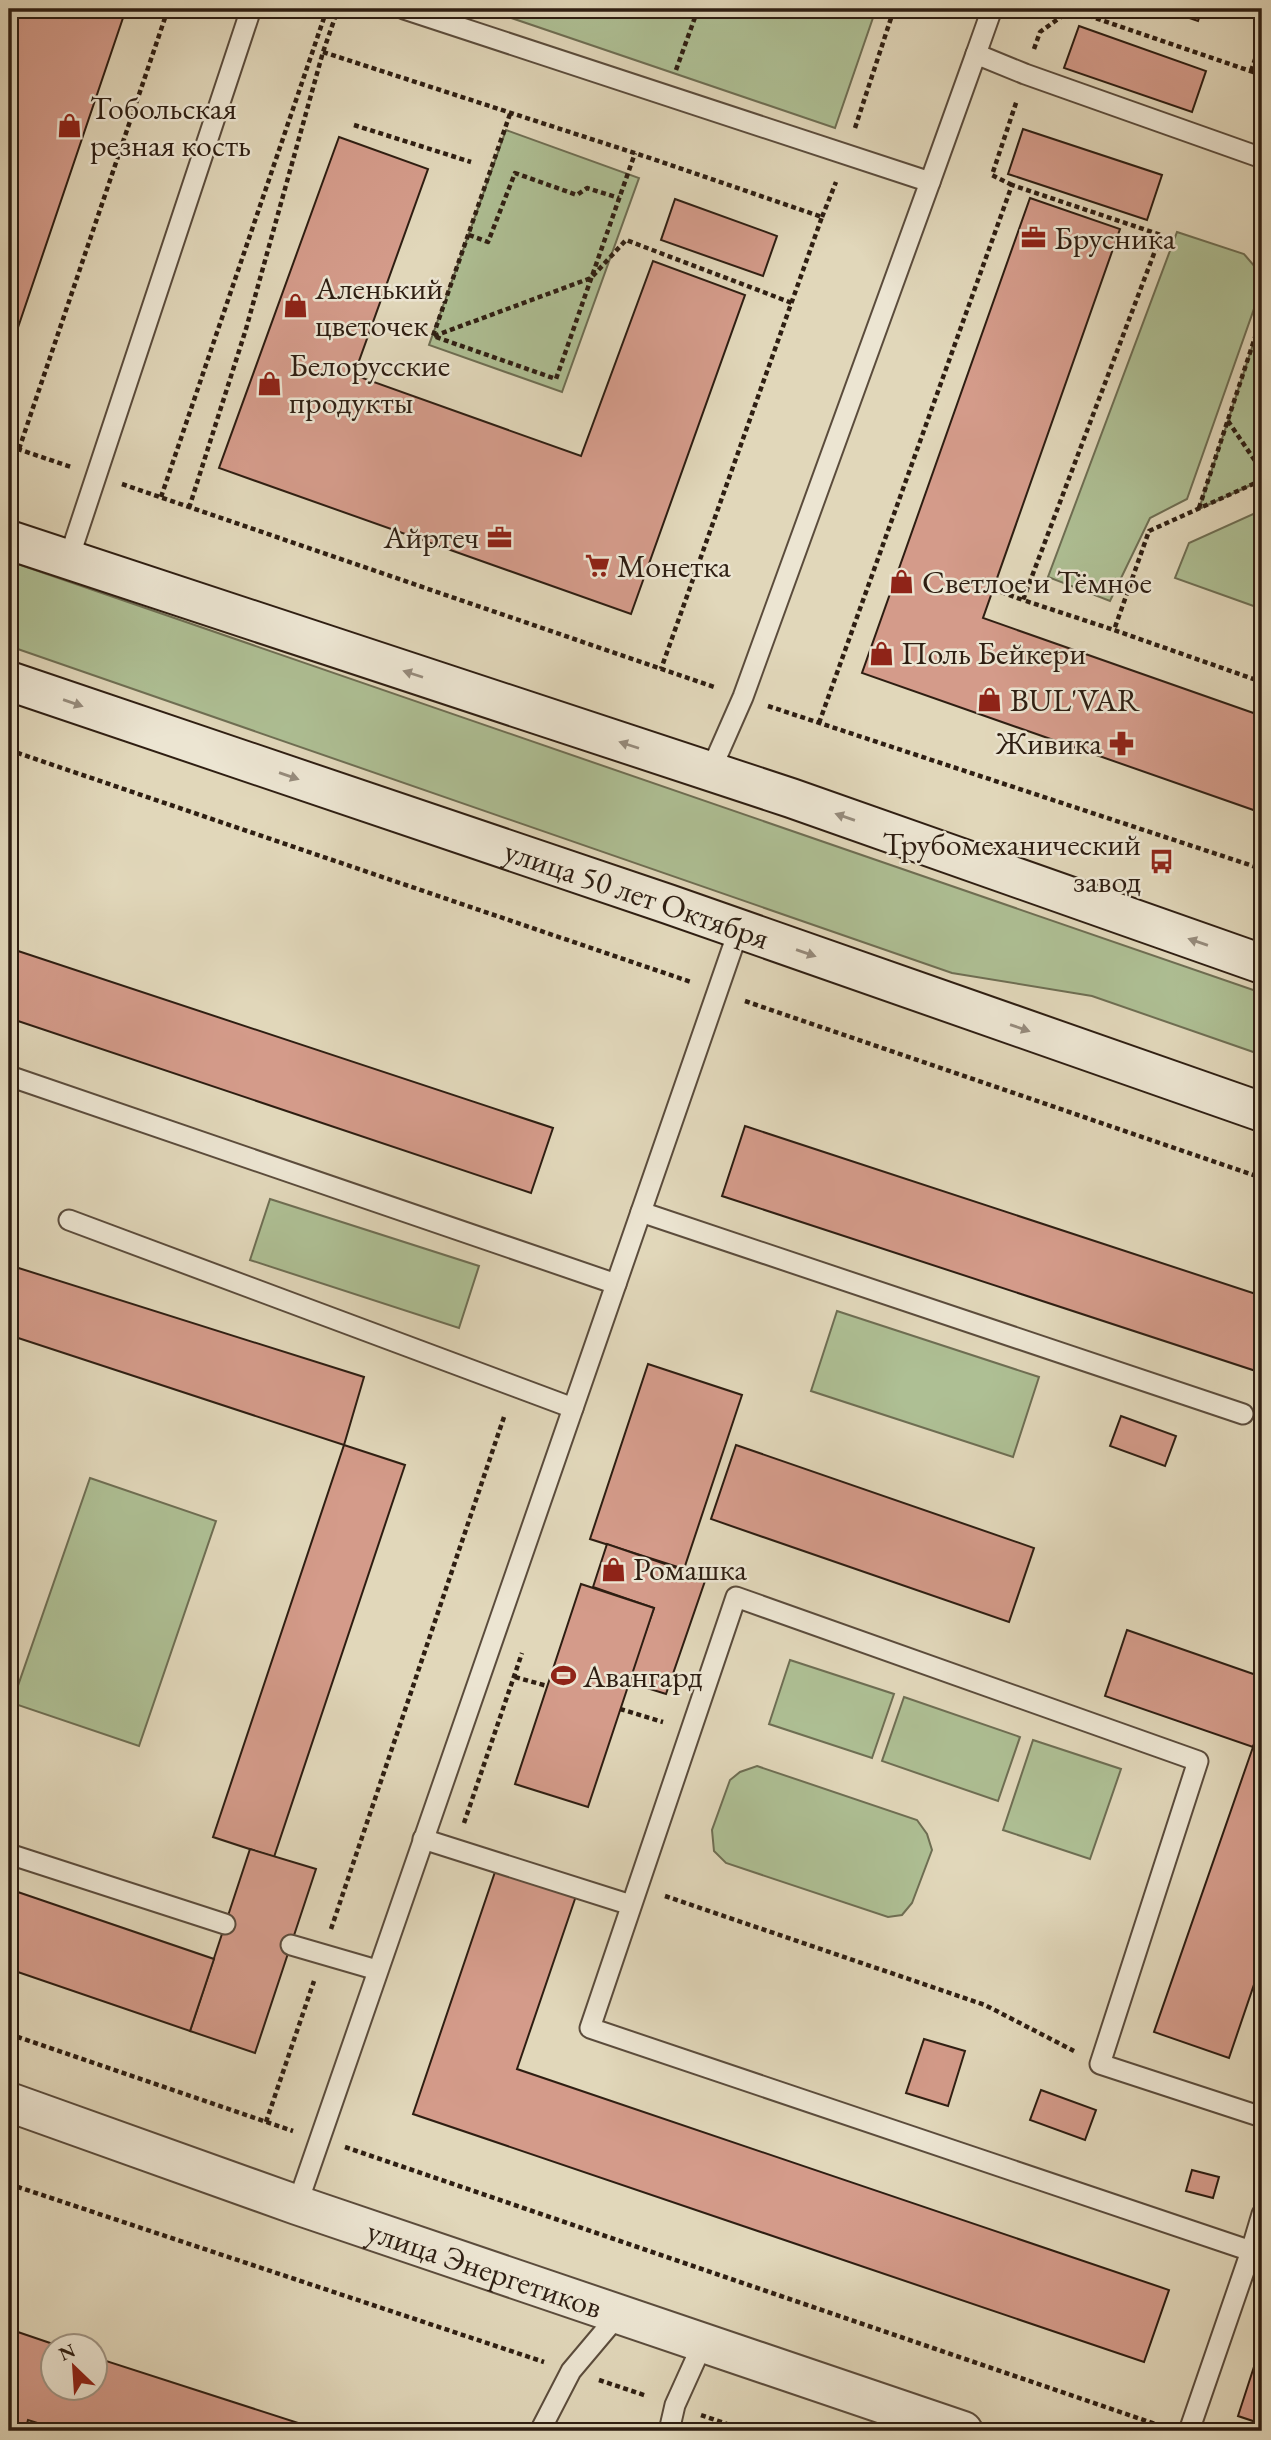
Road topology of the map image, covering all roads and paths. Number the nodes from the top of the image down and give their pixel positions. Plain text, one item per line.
1 (168, 9) edge
2 (251, 9) edge
3 (327, 9) edge
4 (338, 9) edge
5 (404, 9) edge
6 (698, 9) edge
7 (894, 9) edge
8 (992, 9) edge
9 (1072, 9) edge
10 (1262, 39) edge
11 (323, 52) junction
12 (976, 54) junction
13 (1251, 71) junction
14 (1262, 75) edge
15 (673, 79) dead end
16 (510, 114) junction
17 (354, 125) dead end
18 (635, 153) junction
19 (846, 155) junction
20 (1262, 158) edge
21 (471, 162) dead end
22 (930, 182) junction
23 (619, 198) junction
24 (822, 217) junction
25 (468, 235) junction
26 (591, 278) junction
27 (792, 303) junction
28 (1262, 316) edge
29 (433, 336) junction
30 (1228, 421) junction
31 (9, 446) edge
32 (19, 449) junction
33 (1262, 471) edge
34 (96, 475) junction
35 (1262, 480) edge
36 (161, 497) junction
37 (189, 508) junction
38 (1199, 509) junction
39 (9, 540) edge
40 (68, 561) junction
41 (993, 589) dead end
42 (1023, 600) junction
43 (1114, 630) junction
44 (660, 669) junction
45 (9, 681) edge
46 (1262, 682) edge
47 (743, 697) junction
48 (819, 723) junction
49 (9, 750) edge
50 (710, 772) junction
51 (1262, 869) edge
52 (739, 929) junction
53 (1262, 964) edge
54 (717, 992) junction
55 (9, 1076) edge
56 (1262, 1112) edge
57 (1262, 1178) edge
58 (641, 1212) junction
59 (69, 1220) dead end
60 (616, 1284) junction
61 (515, 1386) junction
62 (573, 1408) junction
63 (1243, 1414) dead end
64 (514, 1676) dead end
65 (547, 1686) dead end
66 (620, 1709) dead end
67 (690, 1731) junction
68 (424, 1839) junction
69 (9, 1854) edge
70 (634, 1896) junction
71 (225, 1924) dead end
72 (291, 1945) dead end
73 (323, 1953) junction
74 (377, 1970) junction
75 (9, 2034) edge
76 (1100, 2064) junction
77 (9, 2102) edge
78 (1262, 2117) edge
79 (265, 2122) junction
80 (320, 2139) junction
81 (9, 2183) edge
82 (297, 2204) junction
83 (1262, 2214) edge
84 (1257, 2253) edge
85 (619, 2314) junction
86 (703, 2343) junction
87 (571, 2371) junction
88 (675, 2406) junction
89 (1162, 2427) dead end
90 (540, 2431) edge
91 (669, 2431) edge
92 (747, 2431) edge
93 (963, 2431) edge
94 (1189, 2431) edge

1 - 32 path
2 - 34 lane
3 - 36 path
4 - 11 path
5 - 19 lane
6 - 15 path
7 - 19 path
8 - 12 lane
9 - 13 path
10 - 13 path
11 - 16 path
11 - 37 path
12 - 20 lane
12 - 22 lane
13 - 14 path
16 - 18 path
16 - 25 path
17 - 21 path
18 - 23 path
18 - 24 path
19 - 22 lane
19 - 24 path
22 - 47 lane
23 - 25 path
23 - 26 path
24 - 27 path
25 - 29 path
26 - 27 path
26 - 29 path
26 - 29 path
27 - 44 path
28 - 30 path
30 - 33 path
30 - 38 path
31 - 32 path
32 - 34 path
34 - 36 path
34 - 40 lane
35 - 38 path
36 - 37 path
37 - 44 path
38 - 43 path
39 - 40 main road
50 -> 40 main road
41 - 42 path
42 - 43 path
42 - 48 path
43 - 46 path
44 - 47 path
45 -> 52 main road, улица 50 лет Октября
47 - 48 path
47 - 50 lane
48 - 51 path
49 - 54 path
53 -> 50 main road
52 - 54 lane
52 -> 56 main road, улица 50 лет Октября
54 - 57 path
54 - 58 lane
55 - 60 lane
58 - 60 lane
58 - 63 lane
59 - 61 lane
60 - 62 lane
61 - 62 lane
61 - 73 path
62 - 68 lane
64 - 65 path
66 - 67 path
67 - 70 lane
67 - 76 lane
68 - 70 lane
68 - 74 lane
69 - 71 lane
70 - 76 path
70 - 84 lane
72 - 73 lane
73 - 74 lane
73 - 79 path
74 - 80 lane
75 - 79 path
76 - 78 lane
77 - 82 main road, улица Энергетиков
79 - 80 path
80 - 82 lane
80 - 89 path
81 - 87 path
82 - 85 main road, улица Энергетиков
83 - 84 lane
84 - 94 lane
85 - 86 main road, улица Энергетиков
85 - 87 lane
86 - 88 lane
86 - 93 main road, улица Энергетиков
87 - 88 path
87 - 90 lane
88 - 91 lane
88 - 92 path

